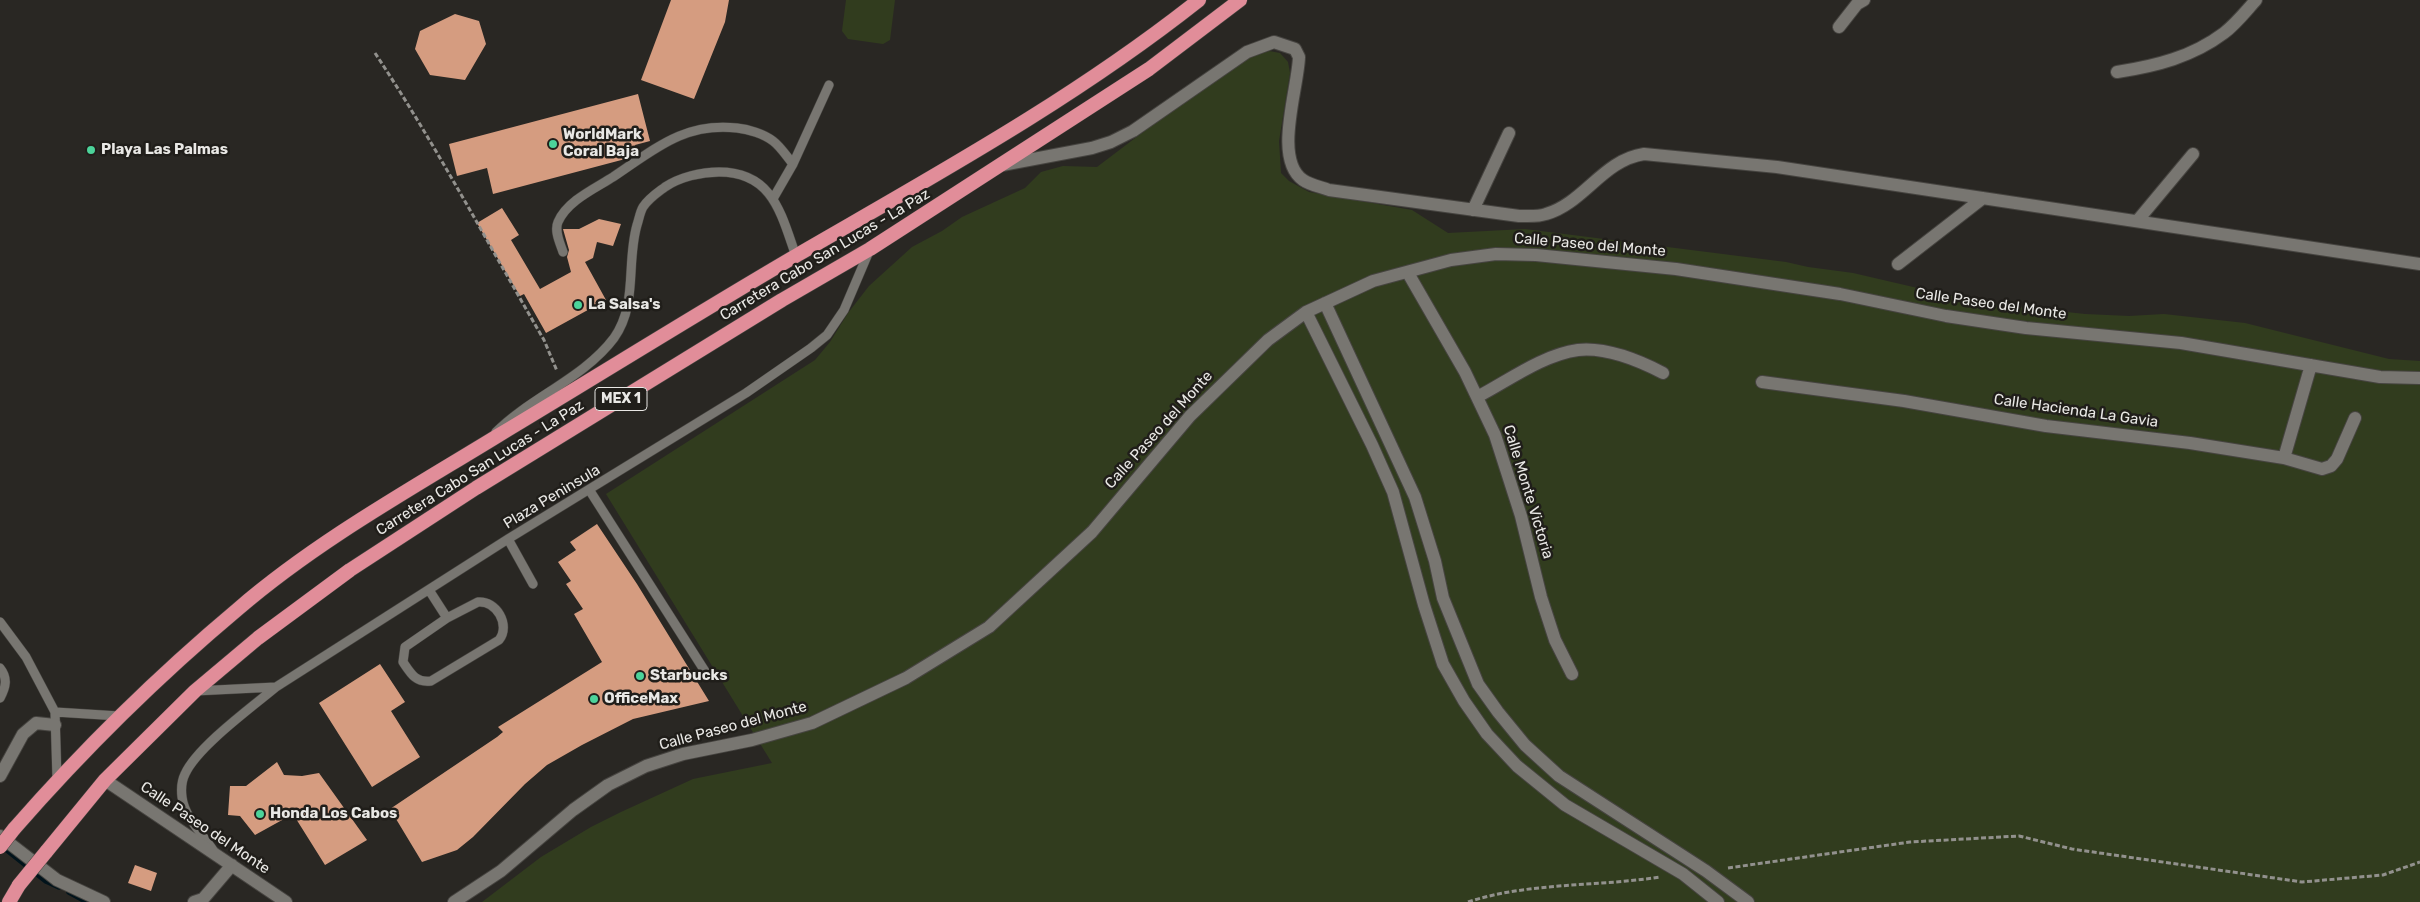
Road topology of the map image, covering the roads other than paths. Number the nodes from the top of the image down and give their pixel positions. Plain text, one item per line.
1 (1200, 0) edge
2 (1240, 0) edge
3 (1864, 0) edge
4 (2256, 0) edge
5 (1839, 27) dead end
6 (2117, 72) dead end
7 (829, 85) dead end
8 (1509, 133) dead end
9 (2193, 154) dead end
10 (793, 164) junction
11 (1000, 165) junction
12 (774, 198) junction
13 (1983, 198) junction
14 (1473, 210) junction
15 (2138, 220) junction
16 (870, 249) junction
17 (563, 252) dead end
18 (796, 256) junction
19 (1898, 264) dead end
20 (2420, 264) edge
21 (1408, 273) junction
22 (1325, 303) junction
23 (1306, 312) junction
24 (2311, 365) junction
25 (1663, 373) dead end
26 (2420, 378) edge
27 (1762, 382) dead end
28 (1477, 398) junction
29 (2355, 418) dead end
30 (479, 448) junction
31 (2284, 458) junction
32 (590, 491) junction
33 (508, 539) junction
34 (534, 584) dead end
35 (429, 590) junction
36 (1443, 598) junction
37 (1424, 605) junction
38 (447, 618) junction
39 (0, 622) edge
40 (0, 668) edge
41 (1572, 674) dead end
42 (708, 676) dead end
43 (276, 687) junction
44 (195, 691) junction
45 (0, 698) edge
46 (55, 712) junction
47 (119, 716) junction
48 (55, 726) junction
49 (0, 776) edge
50 (57, 780) junction
51 (105, 780) junction
52 (0, 836) edge
53 (0, 847) edge
54 (216, 855) junction
55 (232, 865) junction
56 (9, 902) edge
57 (104, 902) edge
58 (194, 902) edge
59 (286, 902) edge
60 (454, 902) edge
61 (1718, 902) edge
62 (1748, 902) edge

1 - 18 highway, Carretera Cabo San Lucas - La Paz / MEX 1
2 - 11 highway, Carretera Cabo San Lucas - La Paz / MEX 1
3 - 5 street
4 - 6 street
7 - 10 lane
8 - 14 street
9 - 15 street
10 - 12 lane
10 - 17 lane
11 - 14 street
11 - 16 highway, Carretera Cabo San Lucas - La Paz / MEX 1
12 - 18 lane
12 - 30 lane
13 - 14 street
13 - 15 street
13 - 19 street
15 - 20 street
16 - 32 lane, Plaza Peninsula
16 - 44 highway, Carretera Cabo San Lucas - La Paz / MEX 1
18 - 30 highway, Carretera Cabo San Lucas - La Paz / MEX 1
21 - 22 street, Calle Paseo del Monte
21 - 24 street, Calle Paseo del Monte
21 - 28 street, Calle Monte Victoria
22 - 23 street, Calle Paseo del Monte
22 - 36 street
23 - 37 street
23 - 60 street, Calle Paseo del Monte
24 - 26 street, Calle Paseo del Monte
24 - 31 street
25 - 28 street
27 - 31 street, Calle Hacienda La Gavia
28 - 41 street, Calle Monte Victoria
29 - 31 street, Calle Hacienda La Gavia
30 - 47 highway, Carretera Cabo San Lucas - La Paz / MEX 1
32 - 33 lane, Plaza Peninsula
32 - 42 lane
33 - 34 lane
33 - 35 lane, Plaza Peninsula
35 - 38 lane
35 - 43 lane, Plaza Peninsula
36 - 37 street
36 - 62 street
37 - 61 street
38 - 38 lane
39 - 46 lane
40 - 45 lane
43 - 44 lane, Plaza Peninsula
43 - 54 lane
44 - 51 highway, Carretera Cabo San Lucas - La Paz / MEX 1
46 - 47 lane
46 - 48 lane
47 - 50 highway, Carretera Cabo San Lucas - La Paz / MEX 1
48 - 49 street
48 - 50 lane
50 - 53 highway, Carretera Cabo San Lucas - La Paz / MEX 1, bridge
51 - 54 street, Calle Paseo del Monte
51 - 56 highway, Carretera Cabo San Lucas - La Paz / MEX 1, bridge
52 - 57 street
54 - 55 street, Calle Paseo del Monte
55 - 58 street
55 - 59 street, Calle Paseo del Monte

